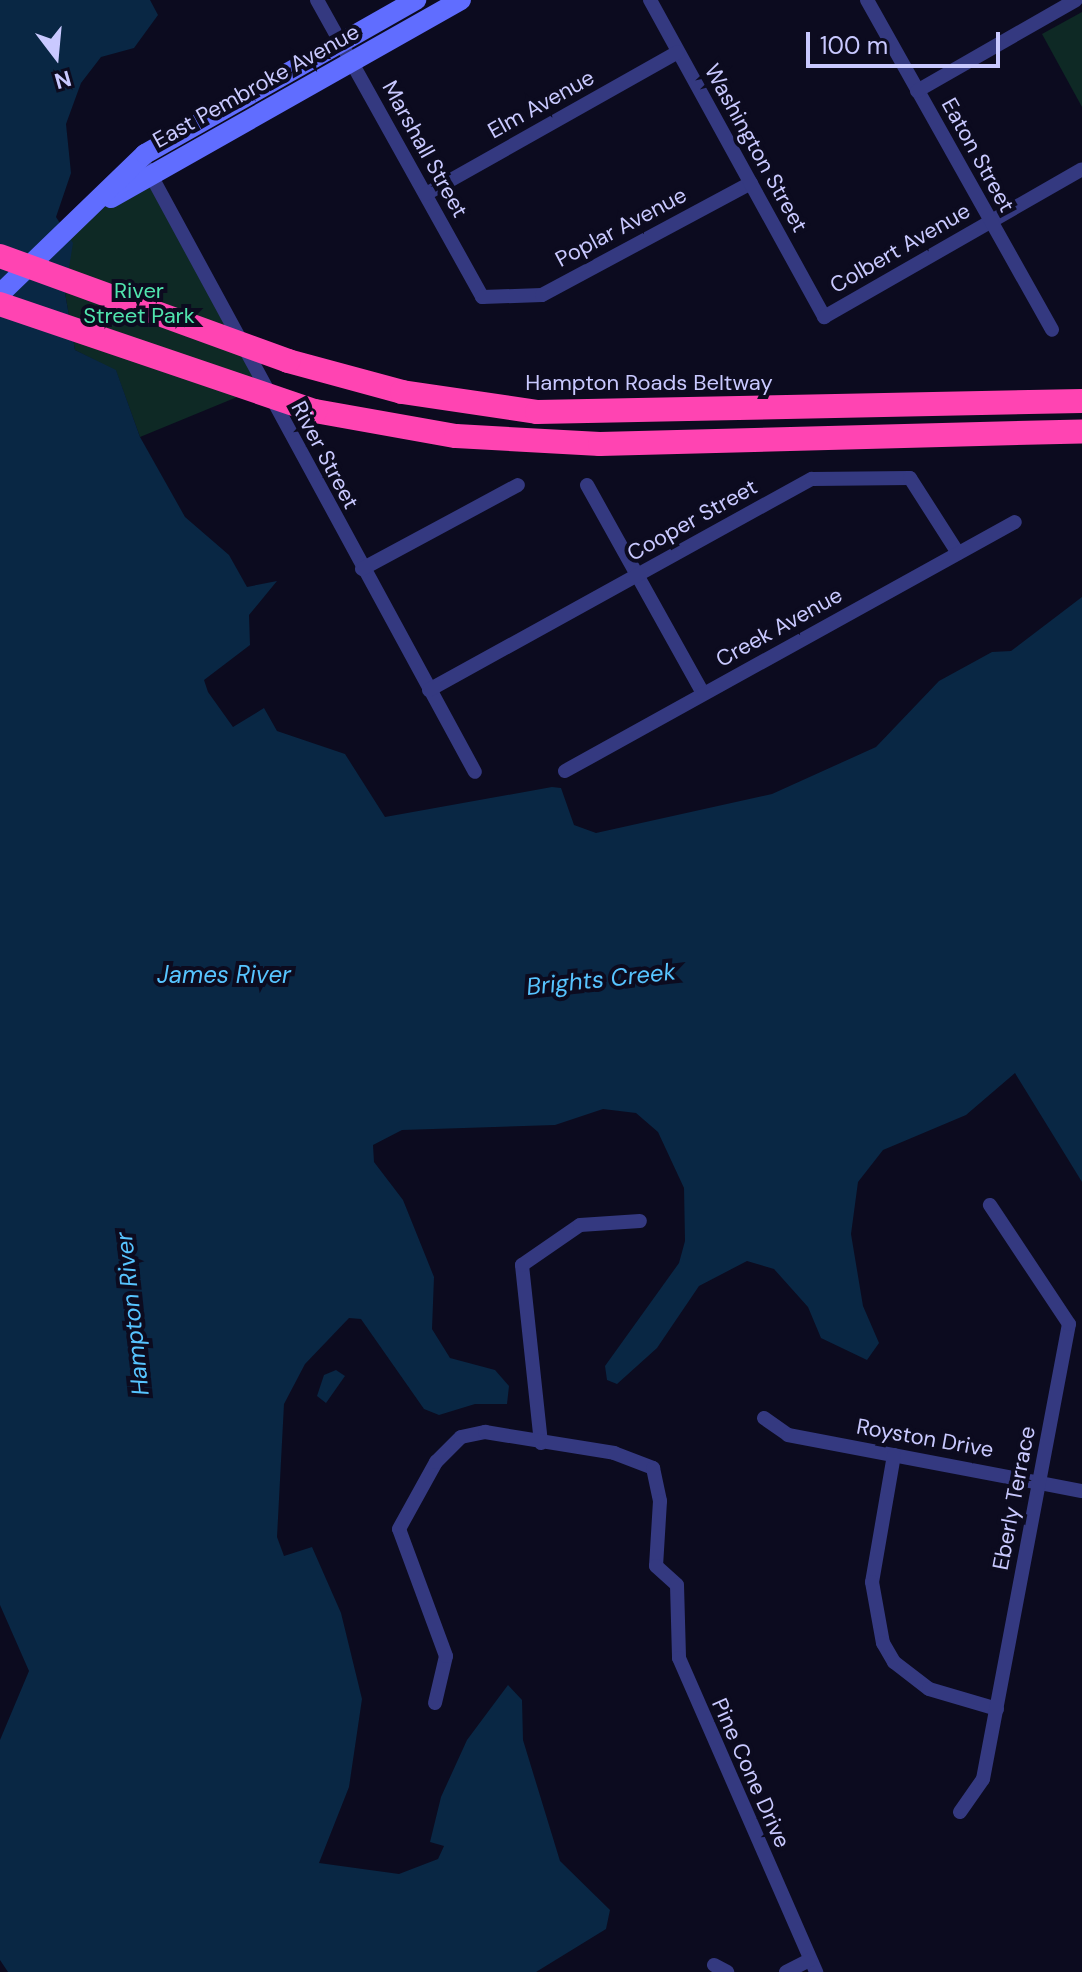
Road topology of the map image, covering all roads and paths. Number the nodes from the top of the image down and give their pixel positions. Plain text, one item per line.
1 (317, 0) edge
2 (416, 0) edge
3 (461, 0) edge
4 (650, 0) edge
5 (867, 0) edge
6 (1076, 0) edge
7 (346, 51) junction
8 (678, 52) junction
9 (917, 91) junction
10 (145, 165) junction
11 (1082, 169) edge
12 (751, 183) junction
13 (426, 194) junction
14 (989, 221) junction
15 (0, 256) edge
16 (0, 294) edge
17 (508, 296) joint
18 (0, 304) edge
19 (824, 317) joint
20 (1052, 330) dead end
21 (1082, 401) edge
22 (1082, 431) edge
23 (518, 485) dead end
24 (587, 485) dead end
25 (1015, 522) dead end
26 (958, 553) junction
27 (362, 569) junction
28 (637, 575) junction
29 (429, 690) junction
30 (703, 693) junction
31 (565, 771) dead end
32 (475, 772) dead end
33 (990, 1205) dead end
34 (640, 1221) dead end
35 (764, 1418) dead end
36 (541, 1443) junction
37 (894, 1455) junction
38 (1040, 1481) junction
39 (1082, 1491) edge
40 (435, 1703) dead end
41 (997, 1709) junction
42 (960, 1812) dead end
43 (813, 1966) edge
44 (786, 1972) edge

1 - 7 street, Marshall Street
2 - 7 main road, East Pembroke Avenue
3 - 7 main road, East Pembroke Avenue
4 - 8 street, Washington Street
5 - 9 street, Eaton Street
6 - 9 street
7 - 10 main road, East Pembroke Avenue
7 - 13 street, Marshall Street
8 - 12 street, Washington Street
8 - 13 street, Elm Avenue
9 - 14 street, Eaton Street
10 - 16 main road, East Pembroke Avenue
10 - 27 street, River Street
11 - 14 street, Colbert Avenue
12 - 17 street, Poplar Avenue
12 - 19 street, Washington Street
13 - 17 street, Marshall Street
14 - 19 street, Colbert Avenue
14 - 20 street, Eaton Street
15 - 21 highway, Hampton Roads Beltway, bridge
18 - 22 highway, bridge
23 - 27 street
24 - 28 street
25 - 26 street, Creek Avenue
26 - 28 street, Cooper Street
26 - 30 street, Creek Avenue
27 - 29 street, River Street
28 - 29 street, Cooper Street
28 - 30 street
29 - 32 street, River Street
30 - 31 street, Creek Avenue
33 - 38 street, Eberly Terrace
34 - 36 street
35 - 37 street, Royston Drive
36 - 40 street
36 - 43 street, Pine Cone Drive
37 - 38 street, Royston Drive
37 - 41 street
38 - 39 street, Royston Drive
38 - 41 street, Eberly Terrace
41 - 42 street, Eberly Terrace
43 - 44 street

